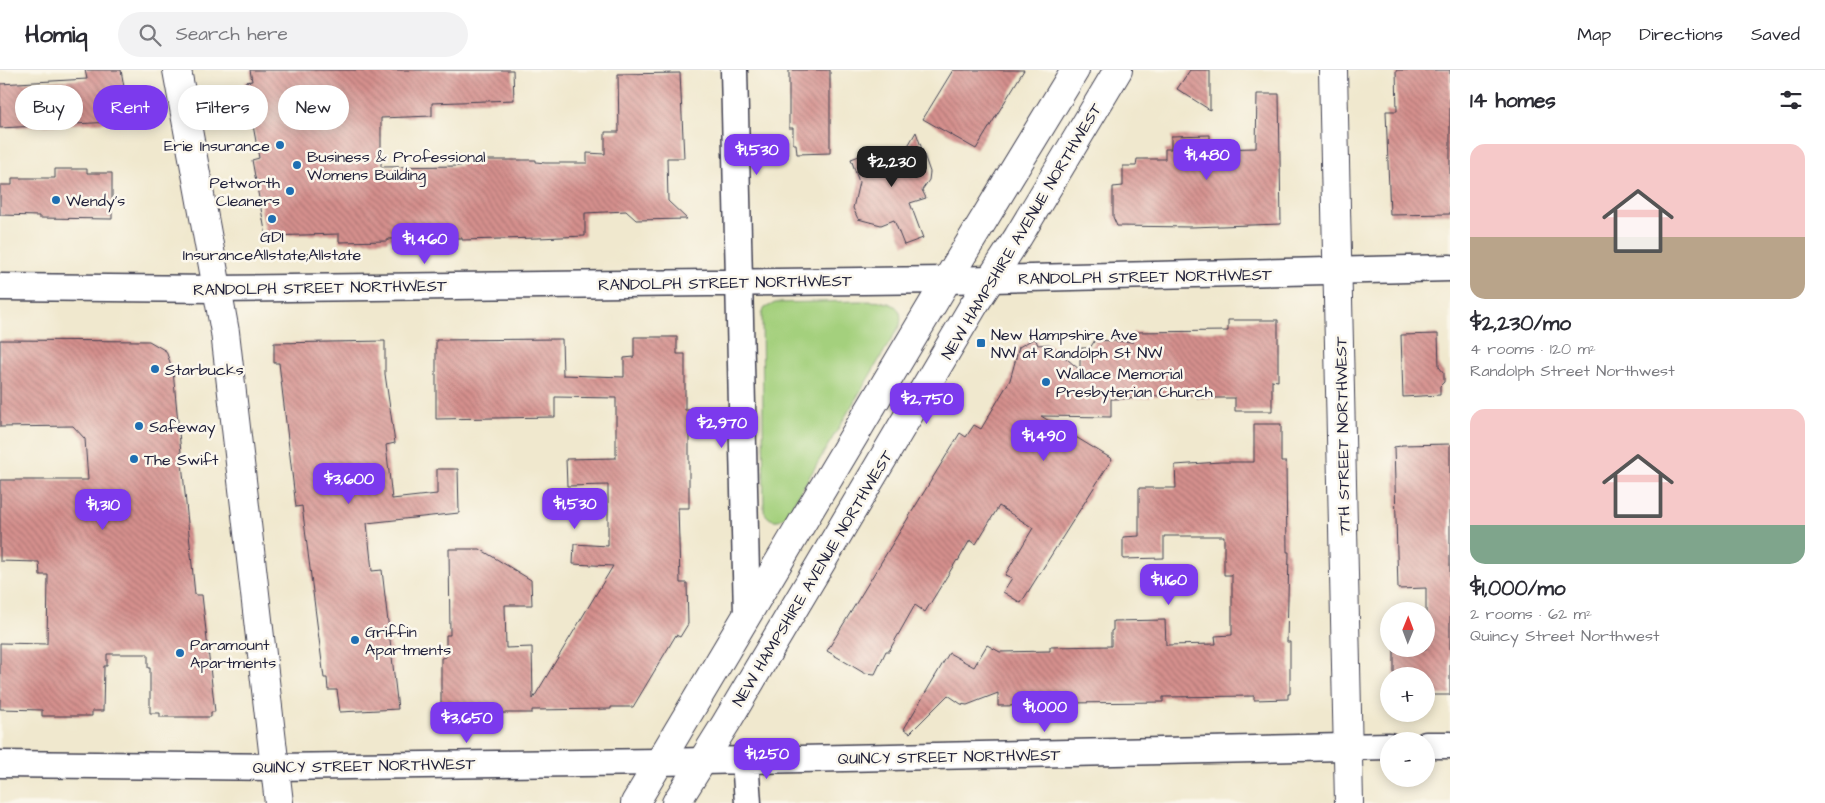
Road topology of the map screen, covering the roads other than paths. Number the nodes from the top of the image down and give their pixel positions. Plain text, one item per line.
1 (177, 70) edge
2 (734, 70) edge
3 (1075, 70) edge
4 (1118, 70) edge
5 (1333, 70) edge
6 (1450, 268) edge
7 (1338, 271) junction
8 (947, 280) junction
9 (990, 280) junction
10 (738, 282) junction
11 (0, 287) edge
12 (217, 289) junction
13 (747, 615) junction
14 (1435, 745) edge
15 (1450, 745) edge
16 (1380, 746) edge
17 (1348, 747) junction
18 (745, 760) junction
19 (703, 761) junction
20 (660, 762) junction
21 (0, 764) edge
22 (275, 767) junction
23 (279, 803) edge
24 (635, 803) edge
25 (676, 803) edge
26 (748, 803) edge
27 (1350, 803) edge

1 - 12 main road
2 - 10 street
3 - 8 main road
4 - 9 main road, NEW HAMPSHIRE AVENUE NORTHWEST
5 - 7 main road, 7TH STREET NORTHWEST
6 - 7 street, RANDOLPH STREET NORTHWEST
7 - 9 street, RANDOLPH STREET NORTHWEST
7 - 17 main road, 7TH STREET NORTHWEST
8 - 9 street, RANDOLPH STREET NORTHWEST
8 - 10 street, RANDOLPH STREET NORTHWEST
8 - 13 main road
9 - 19 main road, NEW HAMPSHIRE AVENUE NORTHWEST
10 - 12 street, RANDOLPH STREET NORTHWEST
10 - 13 street
11 - 12 street, RANDOLPH STREET NORTHWEST
12 - 22 main road
13 - 20 main road
14 - 15 street
16 - 17 street, QUINCY STREET NORTHWEST
17 - 18 street, QUINCY STREET NORTHWEST
17 - 27 main road, 7TH STREET NORTHWEST
18 - 19 street, QUINCY STREET NORTHWEST
18 - 26 street
19 - 20 street, QUINCY STREET NORTHWEST
19 - 25 main road, NEW HAMPSHIRE AVENUE NORTHWEST
20 - 22 street, QUINCY STREET NORTHWEST
20 - 24 main road
21 - 22 street, QUINCY STREET NORTHWEST
22 - 23 main road

